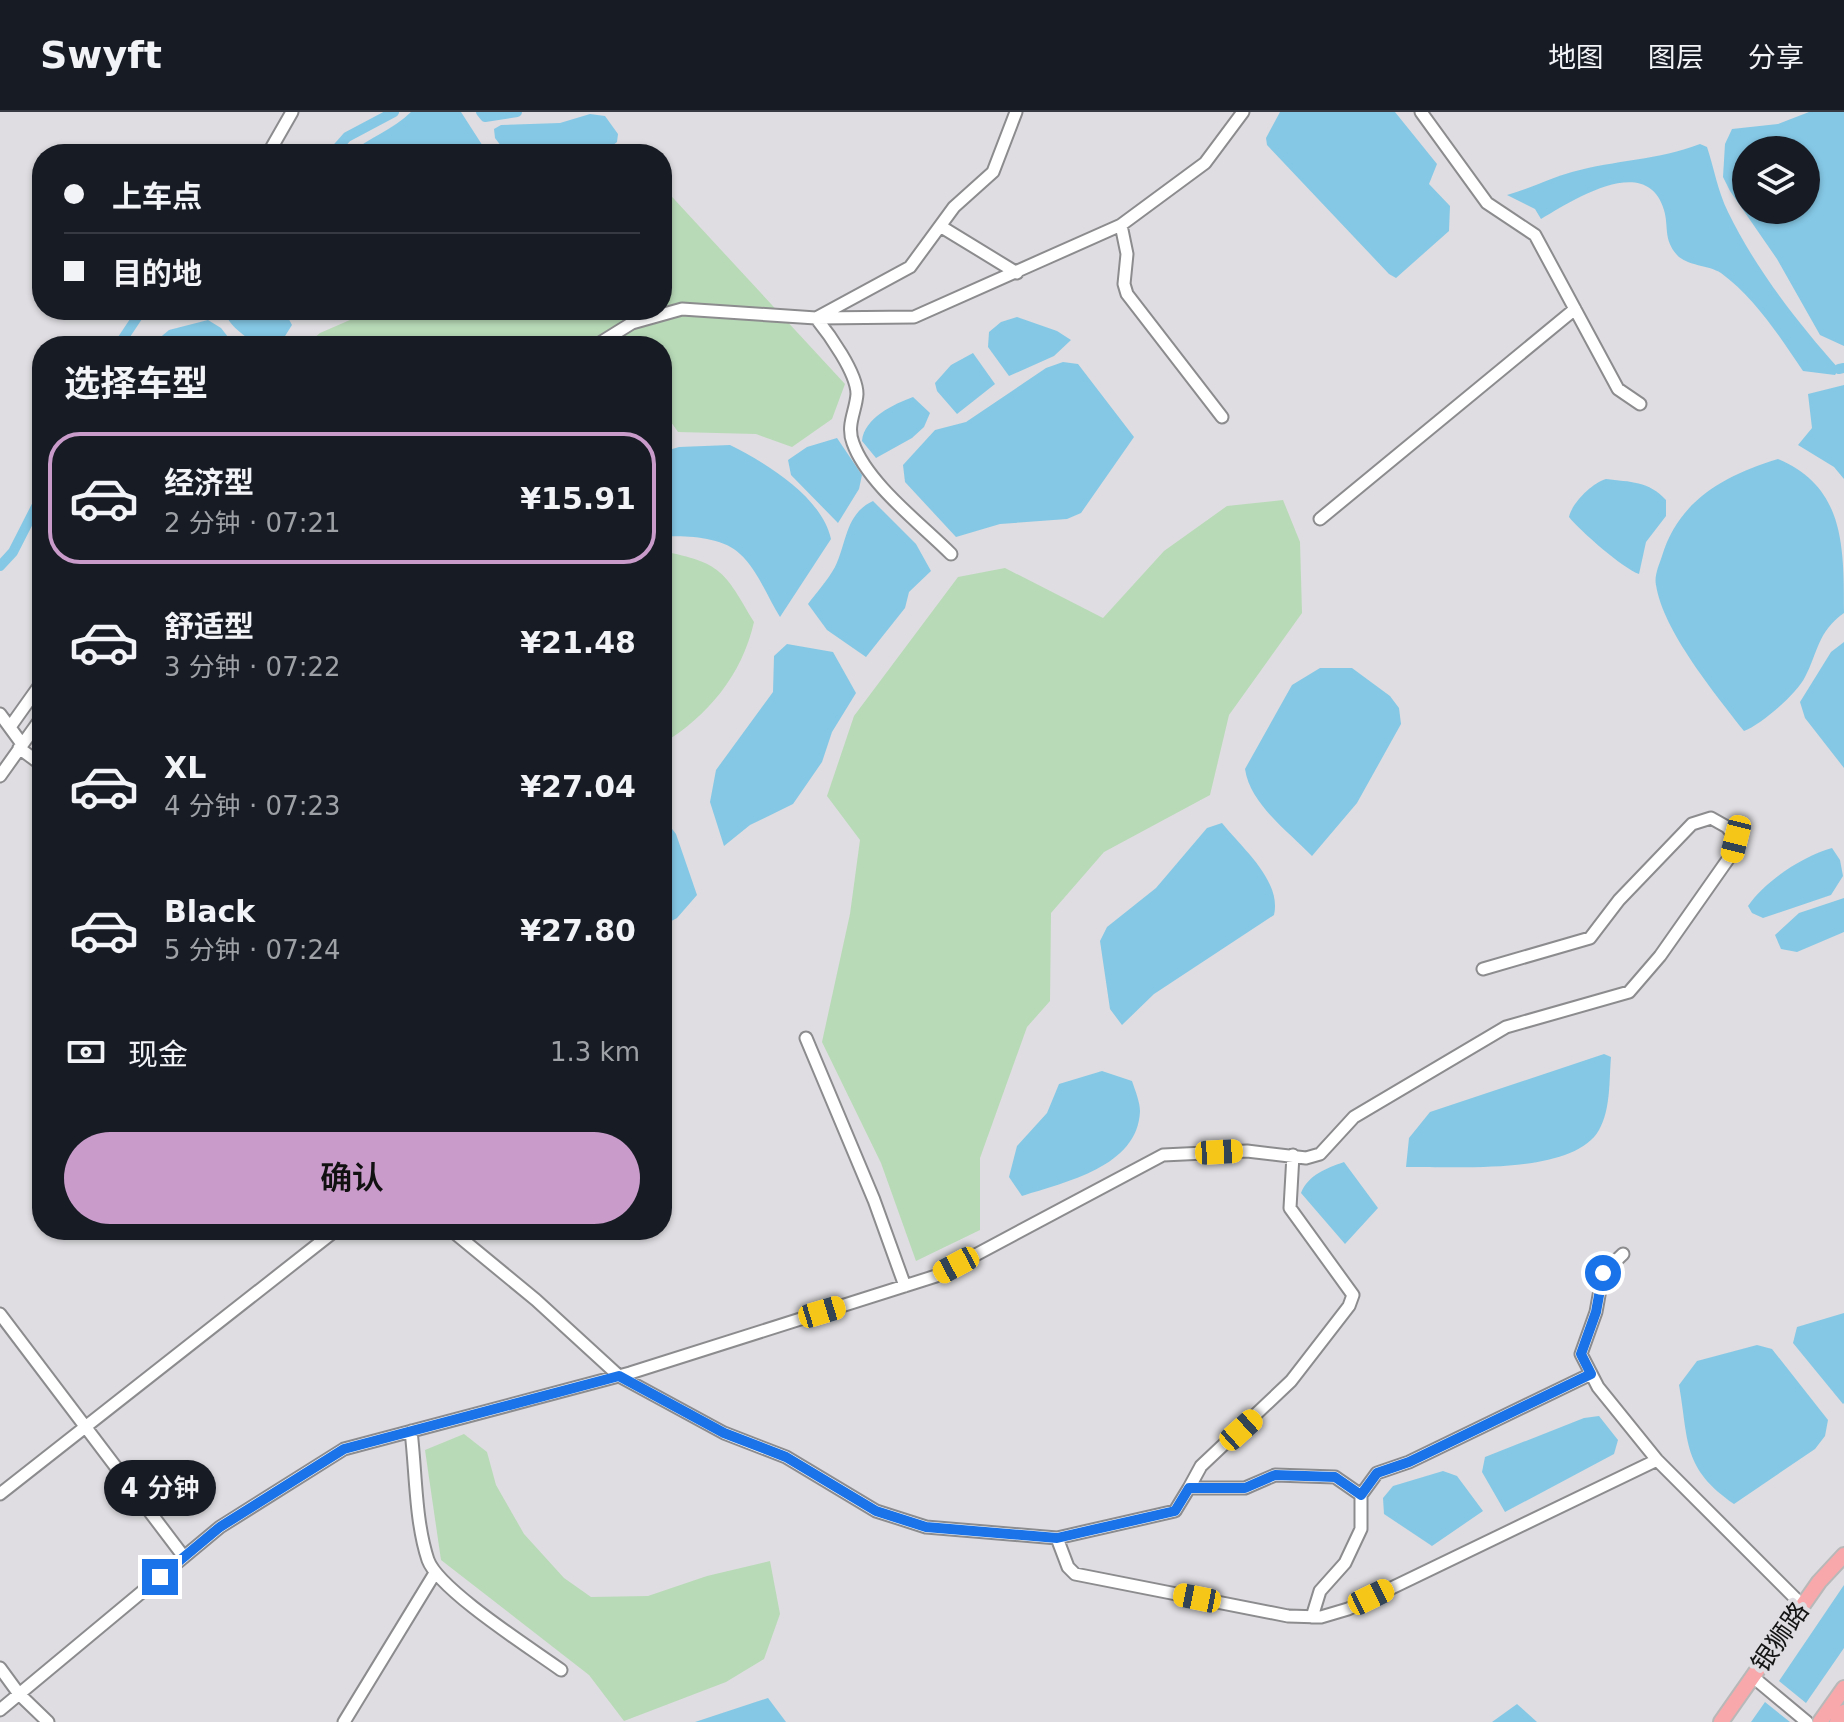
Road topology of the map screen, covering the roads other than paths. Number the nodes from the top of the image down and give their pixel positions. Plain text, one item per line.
1 (292, 112) edge
2 (1016, 112) edge
3 (1243, 112) edge
4 (1421, 112) edge
5 (274, 144) edge
6 (1121, 225) junction
7 (940, 226) junction
8 (1017, 273) junction
9 (1575, 309) junction
10 (672, 312) edge
11 (816, 318) junction
12 (643, 320) edge
13 (611, 336) edge
14 (1640, 404) dead end
15 (1222, 417) dead end
16 (1320, 519) dead end
17 (951, 554) dead end
18 (32, 696) edge
19 (0, 714) edge
20 (10, 727) junction
21 (32, 731) edge
22 (21, 746) junction
23 (32, 756) edge
24 (0, 776) edge
25 (1483, 969) dead end
26 (806, 1038) dead end
27 (1293, 1155) junction
28 (323, 1240) edge
29 (463, 1240) edge
30 (1623, 1254) dead end
31 (905, 1286) junction
32 (0, 1314) edge
33 (1591, 1374) junction
34 (619, 1376) junction
35 (86, 1426) junction
36 (411, 1431) junction
37 (1657, 1460) junction
38 (1189, 1488) junction
39 (0, 1494) edge
40 (1361, 1495) junction
41 (1057, 1538) junction
42 (1844, 1555) edge
43 (184, 1557) junction
44 (435, 1573) junction
45 (1802, 1605) junction
46 (1312, 1617) junction
47 (0, 1668) edge
48 (561, 1670) dead end
49 (1753, 1677) junction
50 (1844, 1688) edge
51 (19, 1694) junction
52 (0, 1710) edge
53 (1844, 1712) edge
54 (48, 1722) edge
55 (344, 1722) edge
56 (1721, 1722) edge
57 (1807, 1722) edge
58 (1820, 1722) edge
59 (1837, 1722) edge

1 - 5 street
2 - 7 street
3 - 6 street
4 - 9 street
6 - 8 street
6 - 15 street
7 - 8 street
7 - 11 street
8 - 11 street
9 - 14 street
9 - 16 street
10 - 11 street
11 - 17 street
12 - 13 street
18 - 20 street
19 - 20 street
20 - 22 street
21 - 22 street
22 - 23 street
22 - 24 street
25 - 27 street
26 - 31 street
27 - 31 street
27 - 38 street
28 - 35 street
29 - 34 street
30 - 33 street
31 - 34 street
32 - 35 street
33 - 37 street
33 - 40 street
34 - 36 street
34 - 41 street
35 - 39 street
35 - 43 street
36 - 43 street
36 - 44 street
37 - 45 street
37 - 46 street
38 - 40 street
38 - 41 street
40 - 46 street
41 - 46 street
42 - 45 main road, 银狮路
43 - 51 street
44 - 48 street
44 - 55 street
45 - 49 main road, 银狮路
47 - 51 street
49 - 56 main road, 银狮路
49 - 57 street
50 - 58 main road
51 - 52 street
51 - 54 street
53 - 59 main road

